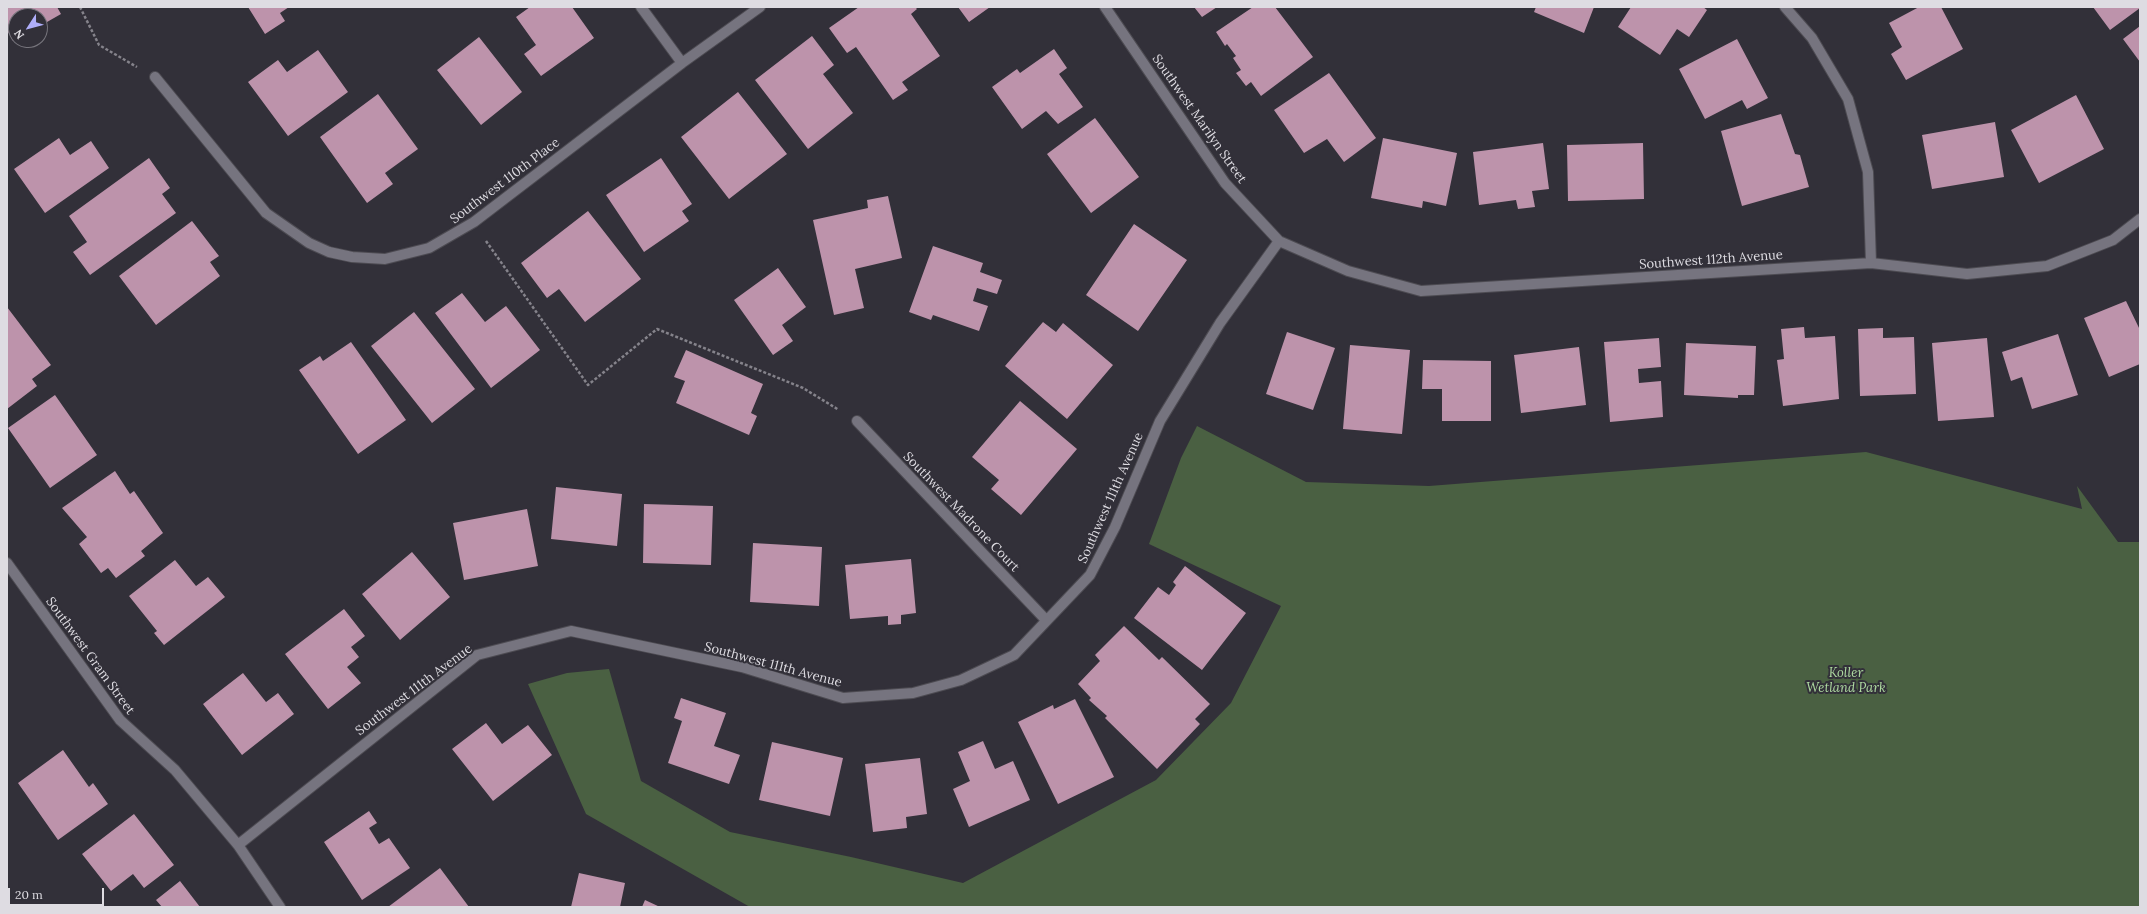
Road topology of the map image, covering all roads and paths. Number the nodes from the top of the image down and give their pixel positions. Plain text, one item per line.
1 (80, 7) edge
2 (641, 7) edge
3 (760, 7) edge
4 (1105, 7) edge
5 (1785, 7) edge
6 (682, 63) junction
7 (155, 77) joint
8 (2140, 219) edge
9 (474, 222) junction
10 (1279, 241) junction
11 (1871, 263) junction
12 (857, 421) joint
13 (7, 563) edge
14 (1046, 620) junction
15 (238, 845) junction
16 (280, 907) edge

1 - 7 path
2 - 6 street
3 - 6 street, Southwest 110th Place
4 - 10 street, Southwest Marilyn Street
5 - 11 street
6 - 9 street, Southwest 110th Place
7 - 9 street, Southwest 110th Place
8 - 11 street, Southwest 112th Avenue
9 - 12 path
10 - 11 street, Southwest 112th Avenue
10 - 14 street, Southwest 111th Avenue
12 - 14 street, Southwest Madrone Court
13 - 15 street, Southwest Gram Street
14 - 15 street, Southwest 111th Avenue
15 - 16 street, Southwest Gram Street

